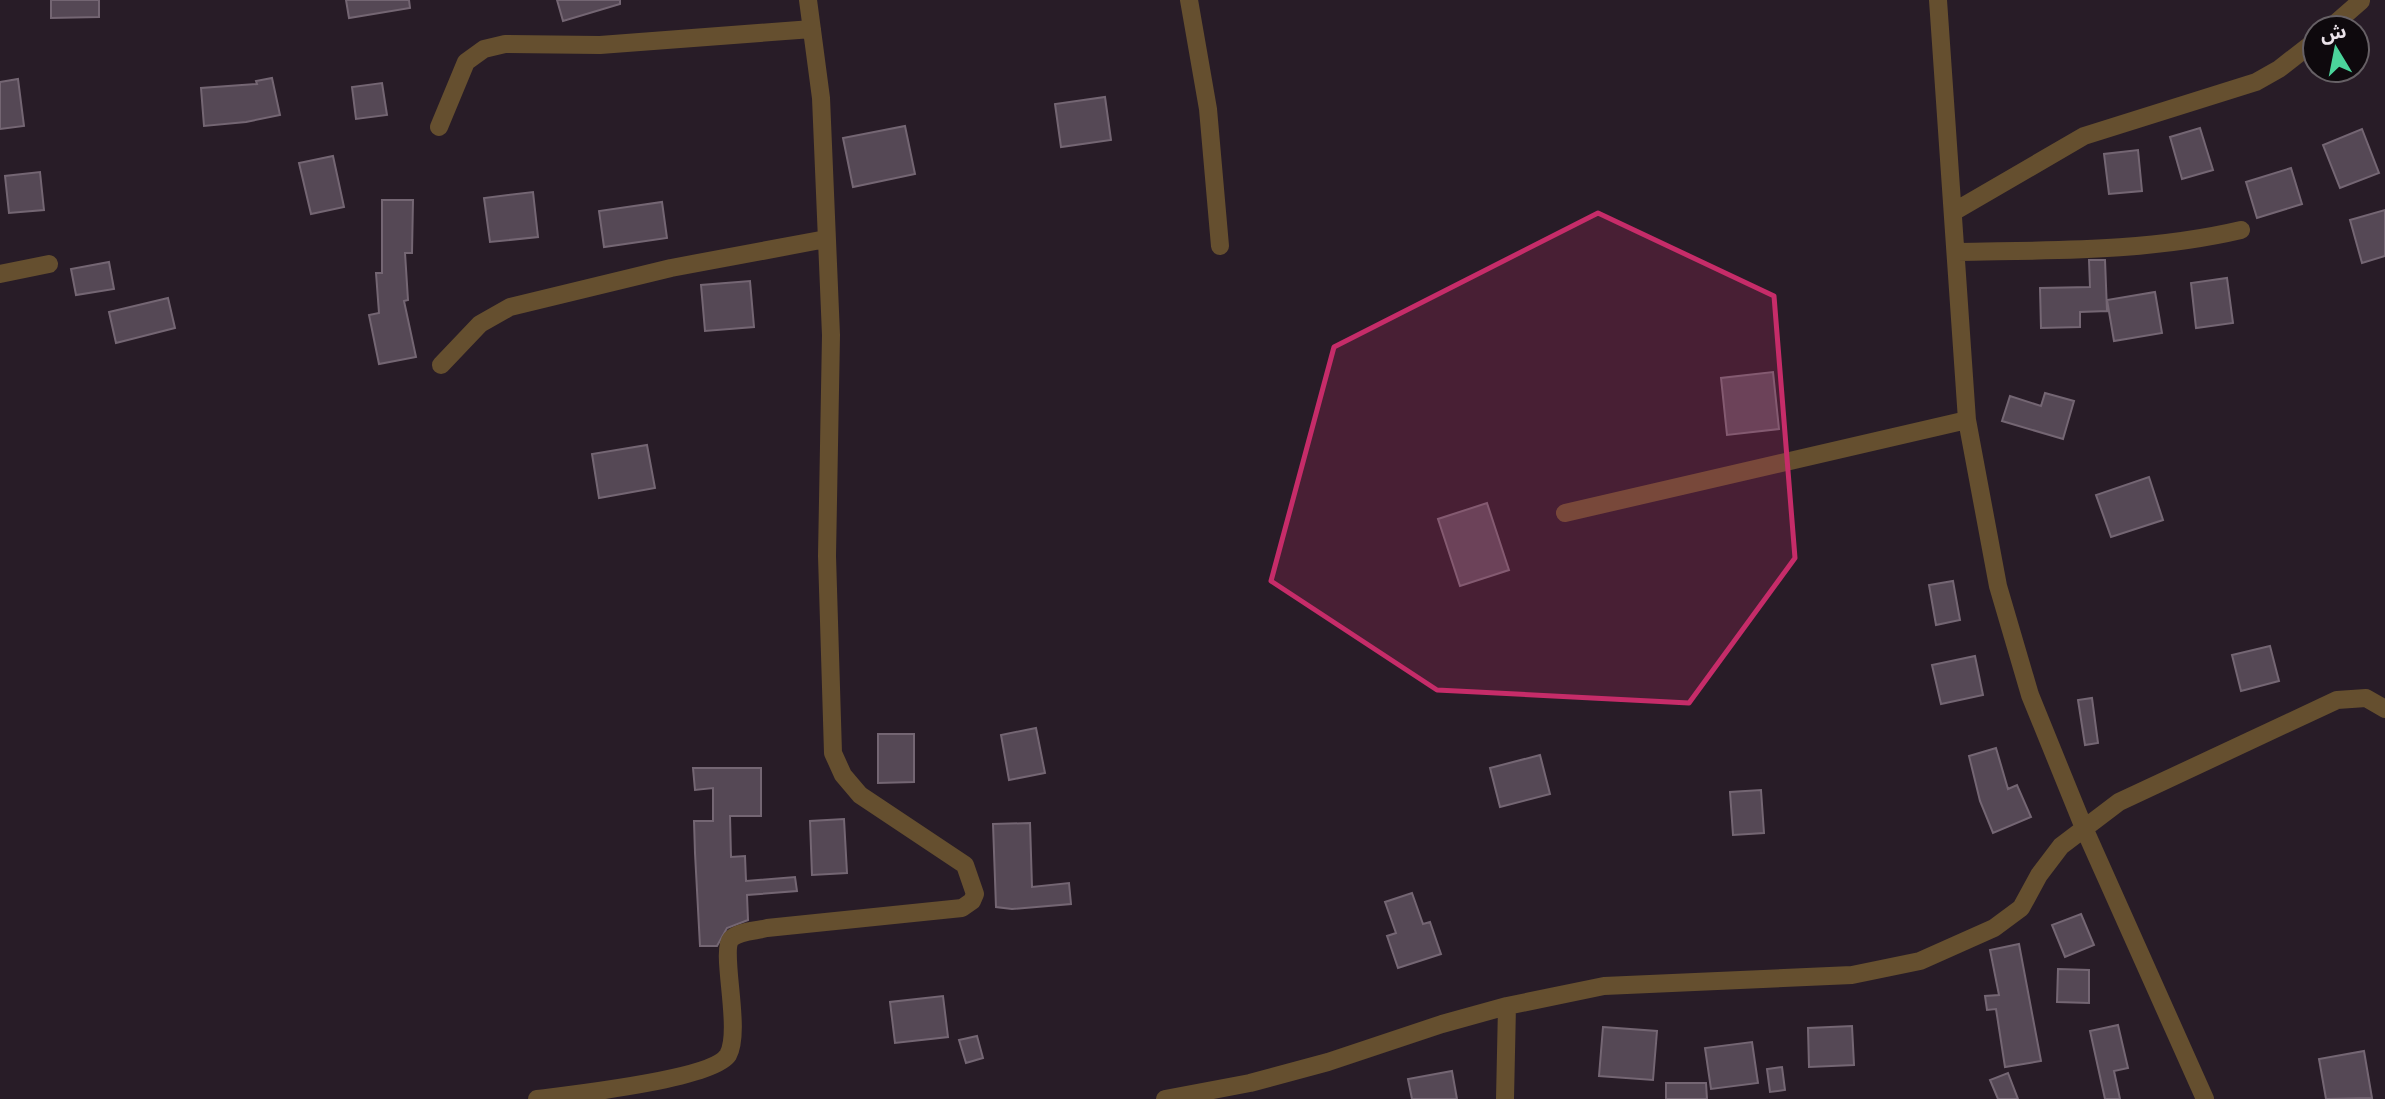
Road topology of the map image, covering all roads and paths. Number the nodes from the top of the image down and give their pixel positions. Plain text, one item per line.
1 (808, 0) edge
2 (1189, 0) edge
3 (1938, 0) edge
4 (2361, 1) edge
5 (2346, 14) edge
6 (812, 29) junction
7 (2301, 51) edge
8 (439, 127) dead end
9 (1955, 211) junction
10 (2241, 230) dead end
11 (826, 239) junction
12 (1220, 246) dead end
13 (1957, 252) junction
14 (49, 264) dead end
15 (0, 274) edge
16 (441, 365) dead end
17 (1967, 420) junction
18 (1565, 513) dead end
19 (2385, 709) edge
20 (2084, 828) junction
21 (1507, 1006) junction
22 (537, 1099) edge
23 (1165, 1099) edge
24 (1504, 1099) edge
25 (2205, 1099) edge

1 - 6 street
2 - 12 street
3 - 9 street
4 - 5 street
6 - 8 street
6 - 11 street
7 - 9 street
9 - 13 street
10 - 13 street
11 - 16 street
11 - 22 street
13 - 17 street
14 - 15 street
17 - 18 street
17 - 20 street
19 - 20 street
20 - 21 street
20 - 25 street
21 - 23 street
21 - 24 street

